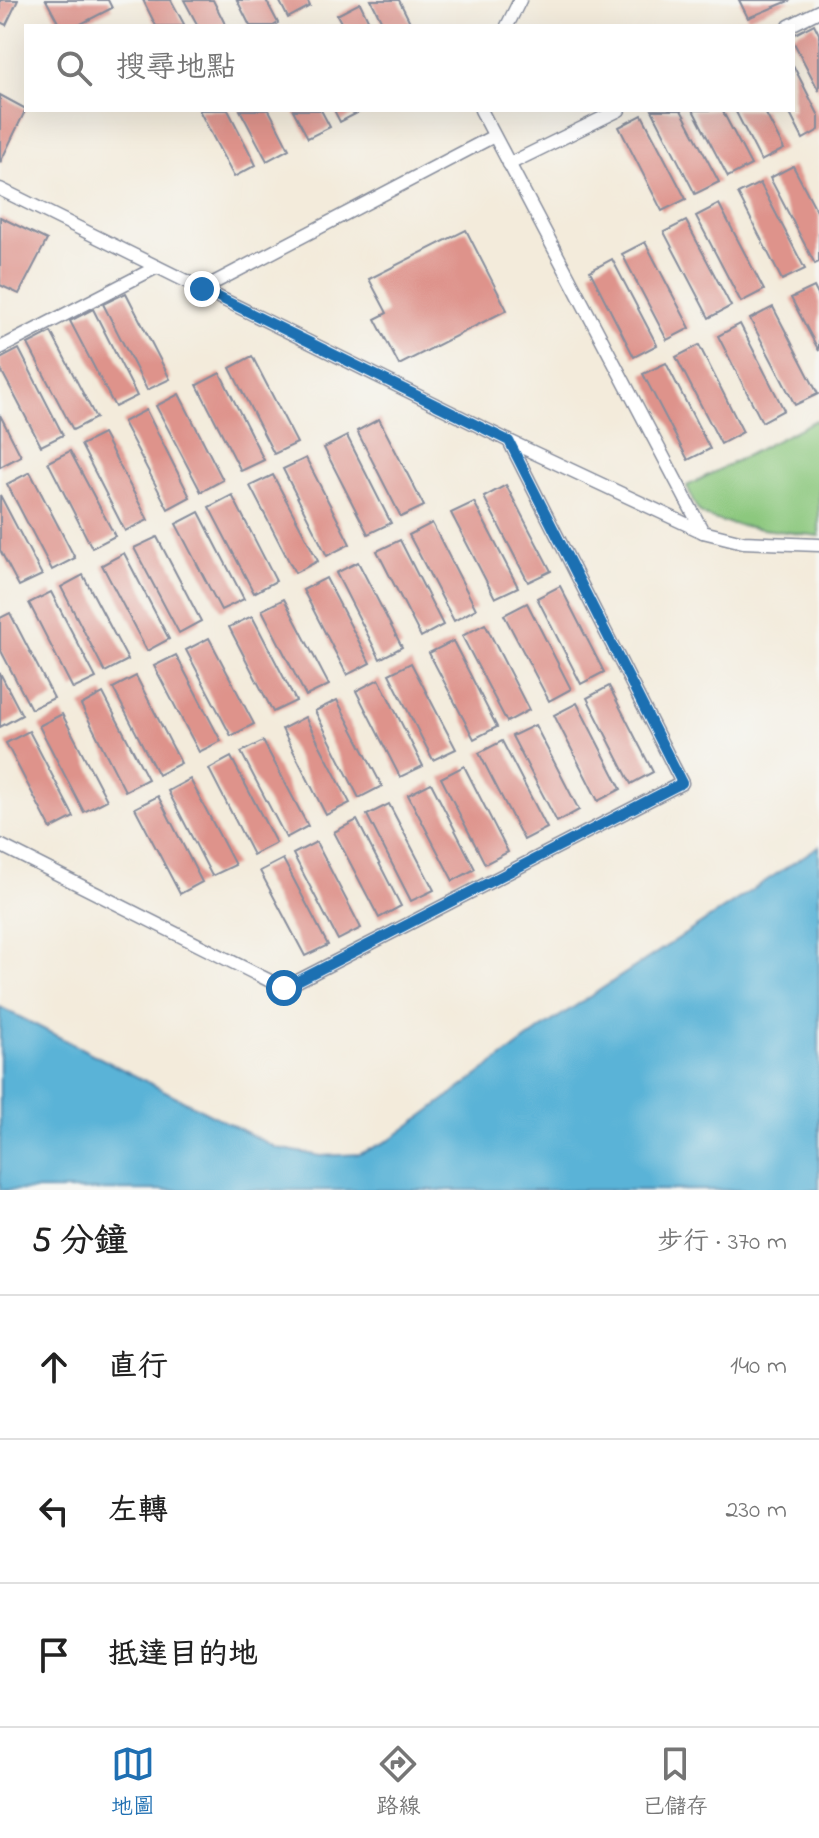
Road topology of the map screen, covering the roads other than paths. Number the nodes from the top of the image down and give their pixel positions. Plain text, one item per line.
1 (520, 0) edge
2 (815, 0) edge
3 (819, 10) edge
4 (508, 24) edge
5 (793, 24) edge
6 (482, 112) edge
7 (615, 112) edge
8 (494, 136) junction
9 (509, 164) junction
10 (0, 189) edge
11 (157, 267) junction
12 (202, 289) junction
13 (0, 348) edge
14 (509, 441) junction
15 (703, 532) junction
16 (819, 545) edge
17 (0, 845) edge

1 - 4 lane
2 - 3 lane
3 - 5 lane
6 - 8 lane
7 - 9 lane
8 - 9 lane
8 - 12 lane
9 - 15 lane
10 - 11 lane
11 - 12 lane
11 - 13 lane
12 - 14 lane
14 - 15 lane
14 - 17 lane
15 - 16 lane

